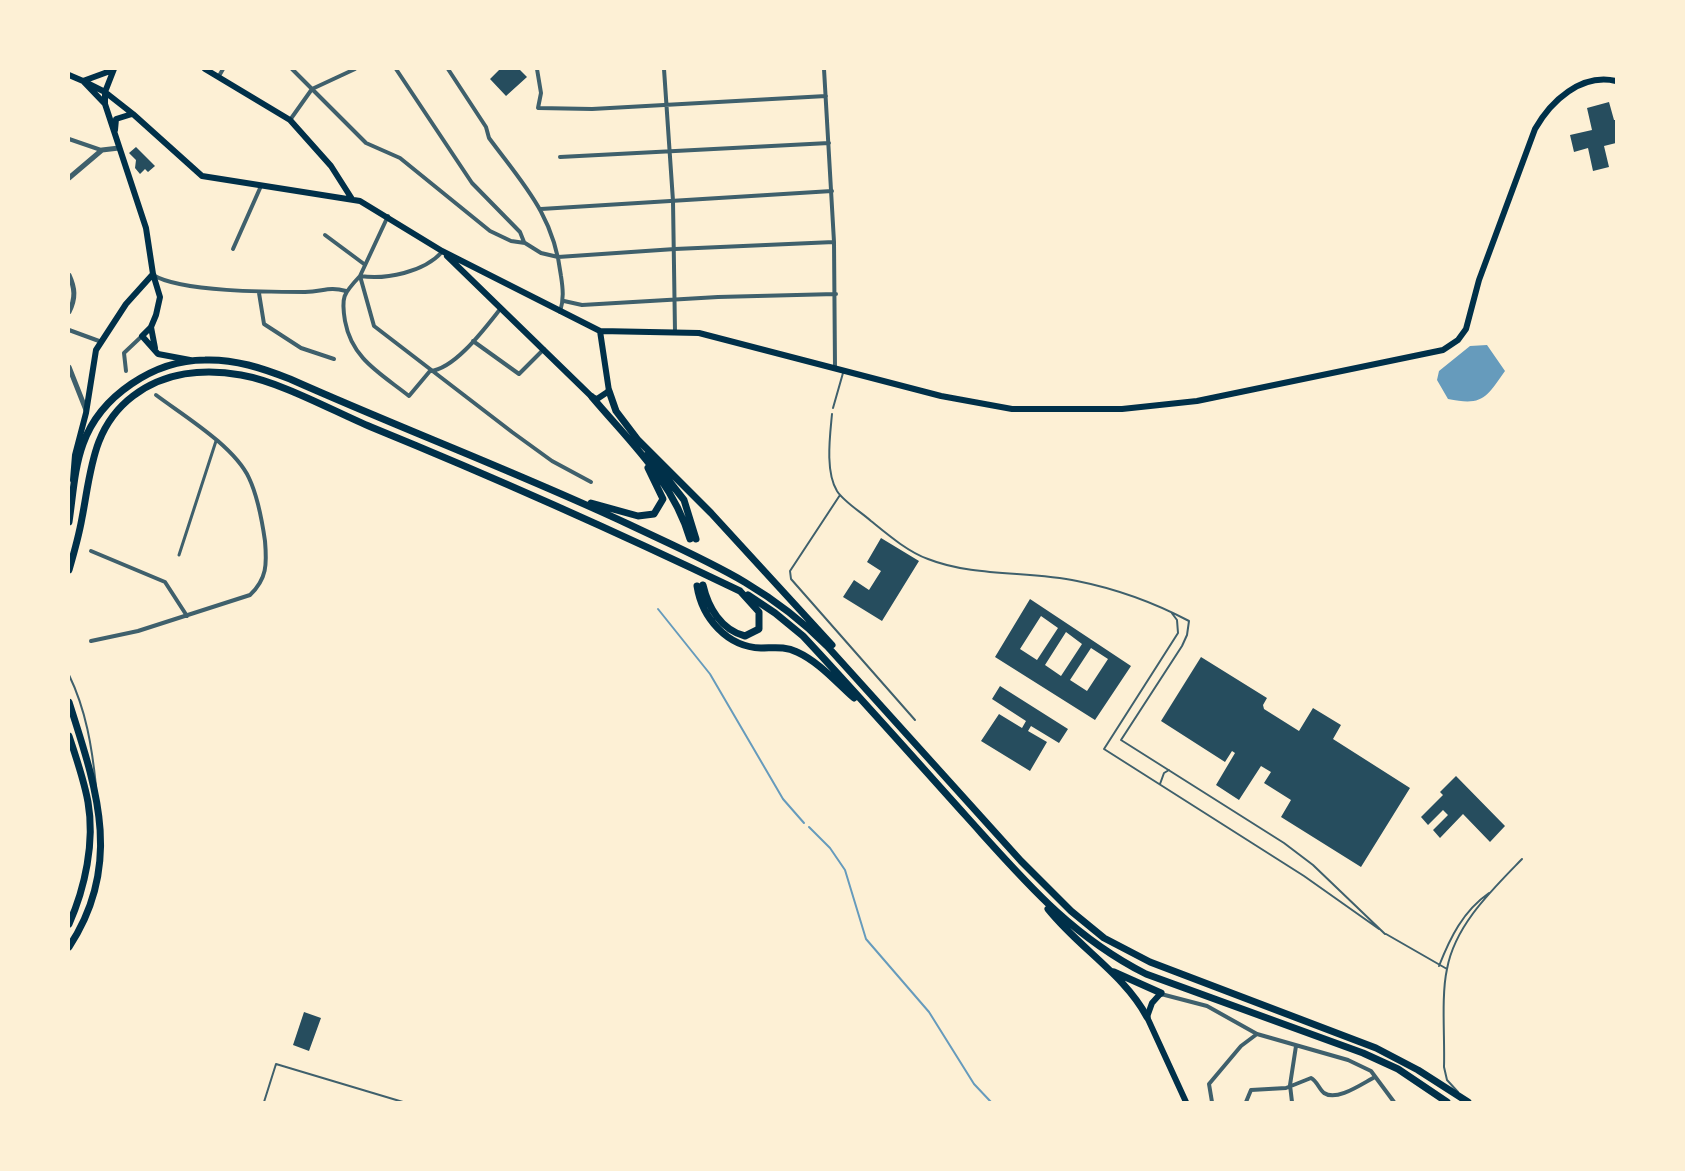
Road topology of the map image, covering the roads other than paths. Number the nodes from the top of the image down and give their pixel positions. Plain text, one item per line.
1 (114, 69) edge
2 (205, 69) edge
3 (223, 69) edge
4 (292, 69) edge
5 (355, 69) edge
6 (396, 69) edge
7 (448, 69) edge
8 (537, 69) edge
9 (664, 69) edge
10 (824, 69) edge
11 (69, 75) edge
12 (219, 76) junction
13 (83, 81) junction
14 (1616, 81) edge
15 (312, 89) junction
16 (105, 92) junction
17 (826, 96) junction
18 (666, 103) junction
19 (105, 104) junction
20 (133, 114) junction
21 (290, 120) junction
22 (69, 139) edge
23 (829, 143) junction
24 (119, 148) junction
25 (102, 150) junction
26 (669, 152) junction
27 (560, 157) dead end
28 (69, 178) edge
29 (261, 186) junction
30 (832, 191) junction
31 (352, 199) junction
32 (673, 201) junction
33 (542, 209) junction
34 (388, 215) junction
35 (325, 235) dead end
36 (834, 242) junction
37 (525, 243) junction
38 (234, 249) dead end
39 (675, 249) junction
40 (442, 251) junction
41 (558, 257) junction
42 (364, 264) junction
43 (153, 274) junction
44 (69, 275) edge
45 (360, 276) junction
46 (346, 291) junction
47 (259, 293) junction
48 (836, 294) junction
49 (675, 299) junction
50 (564, 301) junction
51 (501, 308) junction
52 (69, 312) edge
53 (560, 313) junction
54 (151, 327) junction
55 (69, 330) edge
56 (600, 331) junction
57 (675, 332) junction
58 (142, 336) junction
59 (99, 341) junction
60 (473, 341) junction
61 (544, 349) junction
62 (158, 354) junction
63 (334, 359) dead end
64 (194, 360) junction
65 (69, 367) edge
66 (835, 368) junction
67 (844, 370) junction
68 (126, 371) dead end
69 (430, 371) junction
70 (78, 386) junction
71 (69, 388) edge
72 (609, 391) junction
73 (156, 395) dead end
74 (592, 398) junction
75 (833, 408) dead end
76 (86, 413) junction
77 (832, 414) dead end
78 (633, 440) junction
79 (216, 441) junction
80 (591, 482) dead end
81 (73, 490) junction
82 (840, 495) junction
83 (573, 498) junction
84 (69, 522) edge
85 (693, 539) dead end
86 (92, 551) dead end
87 (179, 555) dead end
88 (69, 570) edge
89 (740, 591) junction
90 (1168, 610) junction
91 (187, 616) junction
92 (92, 641) dead end
93 (69, 675) edge
94 (865, 687) junction
95 (69, 702) edge
96 (915, 720) dead end
97 (879, 721) junction
98 (69, 736) edge
99 (1169, 770) junction
100 (1160, 784) junction
101 (97, 794) junction
102 (1522, 859) dead end
103 (1028, 884) junction
104 (1491, 892) junction
105 (69, 924) edge
106 (1385, 933) junction
107 (69, 947) edge
108 (1439, 966) junction
109 (1446, 969) junction
110 (1109, 970) junction
111 (1161, 993) junction
112 (1147, 1017) junction
113 (1257, 1034) junction
114 (1296, 1046) junction
115 (1375, 1077) junction
116 (1290, 1085) junction
117 (264, 1102) edge
118 (403, 1102) edge
119 (1186, 1102) edge
120 (1212, 1102) edge
121 (1246, 1102) edge
122 (1292, 1102) edge
123 (1394, 1102) edge
124 (1447, 1102) edge
125 (1469, 1102) edge

1 - 13 main road
1 - 16 main road
2 - 12 main road
3 - 12 street
4 - 15 street
5 - 15 street
6 - 37 street
7 - 33 street
8 - 18 street
9 - 18 street
10 - 17 street
11 - 13 main road
12 - 21 main road
13 - 16 main road
13 - 19 main road
14 - 67 main road
15 - 21 street
15 - 37 street
16 - 19 main road
16 - 20 main road
17 - 18 street
17 - 23 street
18 - 26 street
19 - 24 main road
20 - 24 main road
20 - 29 main road
21 - 31 main road
22 - 25 street
23 - 26 street
23 - 30 street
24 - 25 street
24 - 43 main road
25 - 28 street
26 - 27 street
26 - 32 street
29 - 31 main road
29 - 38 street
30 - 32 street
30 - 36 street
31 - 34 main road
32 - 33 street
32 - 39 street
33 - 41 street
34 - 40 main road
34 - 42 street
35 - 42 street
36 - 39 street
36 - 48 street
37 - 41 street
39 - 41 street
39 - 49 street
40 - 45 street
40 - 51 main road
40 - 53 main road
41 - 50 street
42 - 45 street
43 - 47 street
43 - 54 main road
43 - 59 main road
44 - 52 street
45 - 46 street
45 - 69 street
46 - 47 street
46 - 69 street
47 - 63 street
48 - 49 street
48 - 66 street
49 - 50 street
49 - 57 street
50 - 53 street
51 - 60 street
51 - 61 main road
53 - 56 main road
54 - 58 main road
54 - 62 main road
55 - 59 street
56 - 57 main road
56 - 72 main road
57 - 66 main road
58 - 62 main road
58 - 68 street
59 - 76 main road
60 - 61 street
60 - 69 street
61 - 74 main road
62 - 64 main road
64 - 81 main road
64 - 83 main road
65 - 70 street
66 - 67 main road
67 - 75 lane
69 - 80 street
70 - 71 street
70 - 76 street
72 - 74 main road
72 - 78 main road
73 - 79 street
74 - 78 main road
76 - 81 main road
77 - 82 lane
78 - 83 main road
78 - 85 main road
78 - 94 main road
79 - 87 street
79 - 91 street
81 - 84 main road
82 - 90 lane
82 - 96 lane
83 - 94 main road
86 - 91 street
88 - 89 main road
89 - 97 main road
89 - 97 main road
90 - 99 lane
90 - 100 lane
91 - 92 street
93 - 101 lane
94 - 125 main road
95 - 101 main road
97 - 103 main road
98 - 105 main road
99 - 100 lane
99 - 106 lane
100 - 106 lane
101 - 107 main road
102 - 104 lane
103 - 110 main road
103 - 124 main road
104 - 108 lane
104 - 109 lane
106 - 108 lane
108 - 109 lane
109 - 125 lane
110 - 111 main road
110 - 112 main road
111 - 112 main road
111 - 113 street
112 - 119 main road
113 - 114 street
113 - 120 street
114 - 115 street
114 - 116 street
115 - 116 street
115 - 123 street
116 - 121 street
116 - 122 street
117 - 118 lane

